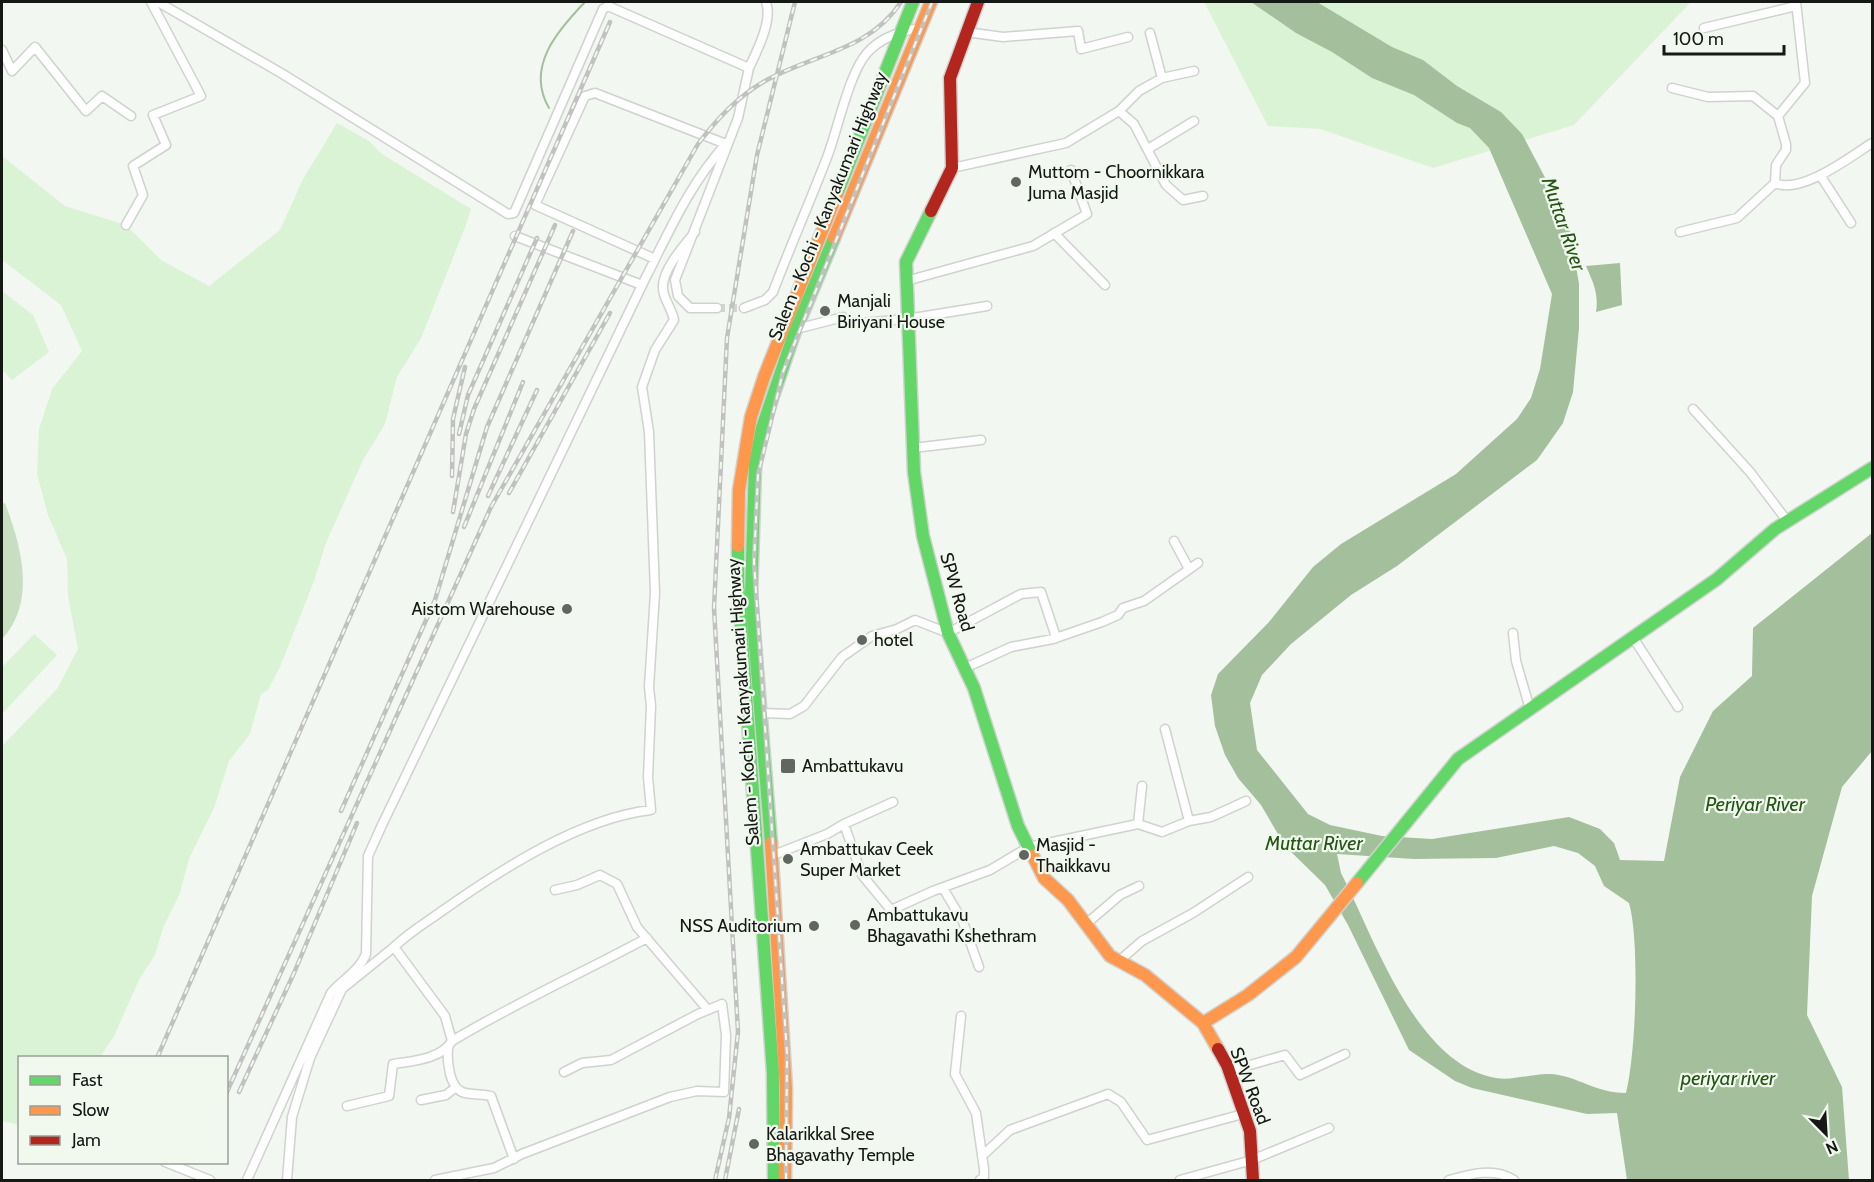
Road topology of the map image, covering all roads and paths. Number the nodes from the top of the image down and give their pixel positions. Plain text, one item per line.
1 (151, 2) edge
2 (158, 2) edge
3 (767, 2) edge
4 (913, 2) edge
5 (931, 2) edge
6 (978, 2) edge
7 (1796, 4) edge
8 (920, 28) junction
9 (1704, 28) dead end
10 (900, 31) junction
11 (966, 32) junction
12 (1150, 33) dead end
13 (1128, 37) dead end
14 (2, 50) edge
15 (749, 68) junction
16 (1194, 70) dead end
17 (1162, 78) junction
18 (1672, 88) dead end
19 (1119, 111) junction
20 (131, 116) dead end
21 (1778, 116) junction
22 (1194, 121) dead end
23 (1872, 143) edge
24 (726, 144) junction
25 (1148, 149) junction
26 (952, 168) junction
27 (1071, 170) dead end
28 (1820, 175) junction
29 (1775, 183) junction
30 (1203, 196) dead end
31 (1851, 223) dead end
32 (126, 225) dead end
33 (695, 232) junction
34 (1680, 232) dead end
35 (1054, 233) junction
36 (515, 236) dead end
37 (655, 259) junction
38 (906, 281) junction
39 (642, 285) junction
40 (1105, 285) dead end
41 (987, 306) dead end
42 (717, 308) tunnel mouth
43 (744, 308) tunnel mouth
44 (907, 319) junction
45 (796, 329) junction
46 (1693, 409) dead end
47 (981, 440) dead end
48 (913, 448) junction
49 (1872, 468) edge
50 (1788, 522) junction
51 (1174, 541) dead end
52 (1198, 564) dead end
53 (1189, 569) junction
54 (948, 633) junction
55 (1513, 633) dead end
56 (1056, 637) junction
57 (1634, 639) junction
58 (965, 668) junction
59 (1678, 707) dead end
60 (1530, 709) junction
61 (760, 713) junction
62 (1165, 729) dead end
63 (1142, 786) dead end
64 (1246, 801) dead end
65 (893, 802) dead end
66 (1189, 821) junction
67 (844, 824) junction
68 (1138, 824) junction
69 (1029, 847) junction
70 (771, 856) junction
71 (1248, 877) dead end
72 (1139, 886) dead end
73 (943, 888) junction
74 (555, 890) dead end
75 (1086, 924) junction
76 (647, 938) junction
77 (394, 947) junction
78 (1119, 961) junction
79 (980, 967) dead end
80 (708, 1010) junction
81 (960, 1017) dead end
82 (1203, 1023) junction
83 (450, 1045) junction
84 (1345, 1054) dead end
85 (564, 1071) dead end
86 (1229, 1071) junction
87 (456, 1087) junction
88 (422, 1100) dead end
89 (346, 1106) dead end
90 (1243, 1114) junction
91 (1329, 1128) dead end
92 (982, 1156) junction
93 (514, 1159) junction
94 (1252, 1160) junction
95 (170, 1164) edge
96 (453, 1178) edge
97 (210, 1180) edge
98 (247, 1180) edge
99 (287, 1180) edge
100 (435, 1180) edge
101 (774, 1180) edge
102 (785, 1180) edge
103 (980, 1180) edge
104 (1180, 1180) edge
105 (1252, 1180) edge
106 (1449, 1180) edge
107 (1514, 1180) edge

1 - 32 street
2 - 15 street
3 - 15 street
4 - 10 main road, Salem - Kochi - Kanyakumari Highway
5 - 8 main road, Salem - Kochi - Kanyakumari Highway
6 - 11 main road, SPW Road
7 - 9 street
7 - 21 street
8 - 10 street
8 - 45 main road, Salem - Kochi - Kanyakumari Highway
10 - 43 street
10 - 101 main road, Salem - Kochi - Kanyakumari Highway
11 - 13 street
11 - 26 main road, SPW Road
12 - 17 street
14 - 20 street
15 - 24 street
16 - 17 street
17 - 19 street
18 - 21 street
19 - 25 street
19 - 26 street
21 - 29 street
22 - 25 street
23 - 28 street
24 - 33 street
24 - 37 street
24 - 37 street
25 - 30 street
26 - 38 main road, SPW Road
27 - 35 street
28 - 29 street
28 - 31 street
29 - 34 street
33 - 42 street
33 - 77 street
35 - 38 street
35 - 40 street
36 - 39 street
37 - 39 street
38 - 44 main road, SPW Road
39 - 98 street
41 - 44 street
44 - 45 street
44 - 48 main road, SPW Road
45 - 61 main road, Salem - Kochi - Kanyakumari Highway
46 - 50 street
47 - 48 street
48 - 54 main road, SPW Road
49 - 50 main road
50 - 57 main road
51 - 53 street
52 - 53 street
53 - 56 street
54 - 56 street
54 - 58 main road, SPW Road
54 - 61 street
55 - 60 street
56 - 58 street
57 - 59 street
57 - 60 main road
58 - 69 main road, SPW Road
60 - 82 main road
61 - 70 main road, Salem - Kochi - Kanyakumari Highway
62 - 66 street
63 - 68 street
64 - 66 street
65 - 67 street
66 - 68 street
67 - 70 street
67 - 73 street
68 - 69 street
69 - 73 street
69 - 75 main road, SPW Road
70 - 102 main road, Salem - Kochi - Kanyakumari Highway
71 - 78 street
72 - 75 street
73 - 79 street
74 - 76 street
75 - 78 main road, SPW Road
76 - 80 street
76 - 83 street
77 - 83 street
77 - 99 street
78 - 82 main road, SPW Road
80 - 85 street
80 - 93 street
81 - 92 street
82 - 86 main road, SPW Road
83 - 87 street
83 - 89 street
84 - 86 street
86 - 90 main road, SPW Road
87 - 88 street
87 - 93 street
90 - 92 street
90 - 94 main road, SPW Road
91 - 94 street
92 - 103 street
93 - 96 street
94 - 104 street
94 - 105 main road, SPW Road
95 - 97 street
96 - 100 street
106 - 107 street

